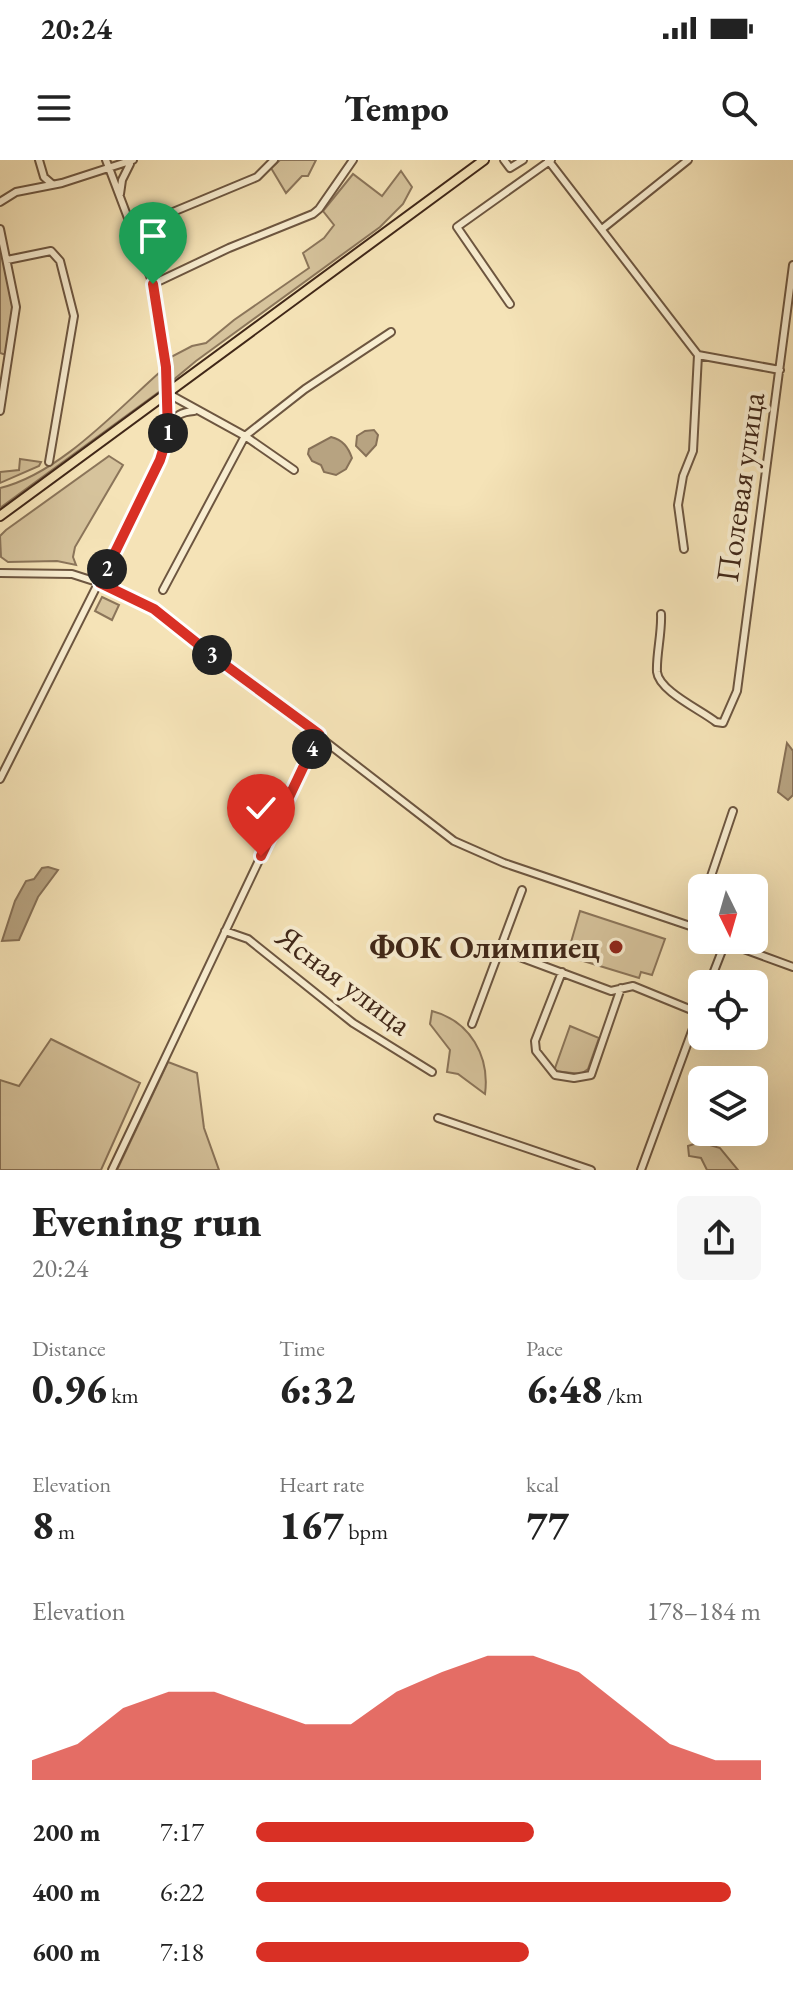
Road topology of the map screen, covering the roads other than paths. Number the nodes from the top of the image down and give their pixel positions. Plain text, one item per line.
1 (39, 160) edge
2 (133, 160) edge
3 (274, 160) edge
4 (353, 160) edge
5 (484, 160) edge
6 (504, 160) edge
7 (523, 160) edge
8 (688, 160) edge
9 (549, 161) edge
10 (107, 164) edge
11 (52, 184) junction
12 (120, 198) junction
13 (0, 202) edge
14 (0, 229) edge
15 (132, 229) junction
16 (602, 229) junction
17 (7, 260) junction
18 (793, 265) edge
19 (153, 284) junction
20 (510, 304) dead end
21 (391, 332) dead end
22 (698, 355) junction
23 (780, 370) junction
24 (167, 393) junction
25 (0, 411) edge
26 (197, 411) junction
27 (169, 426) junction
28 (245, 436) junction
29 (49, 462) dead end
30 (294, 470) dead end
31 (0, 516) edge
32 (684, 549) dead end
33 (0, 571) edge
34 (100, 583) junction
35 (163, 590) dead end
36 (661, 614) dead end
37 (319, 734) junction
38 (0, 779) edge
39 (733, 811) dead end
40 (712, 874) edge
41 (522, 890) dead end
42 (688, 923) edge
43 (225, 931) junction
44 (501, 950) junction
45 (756, 954) edge
46 (793, 967) edge
47 (562, 972) junction
48 (621, 988) junction
49 (688, 1008) edge
50 (472, 1024) dead end
51 (688, 1043) edge
52 (432, 1072) dead end
53 (438, 1118) dead end
54 (112, 1170) edge
55 (591, 1170) edge
56 (641, 1170) edge

1 - 11 street
2 - 10 street
2 - 12 street
3 - 15 street
4 - 19 street
5 - 24 main road
6 - 7 street
8 - 16 street
9 - 16 street
9 - 20 street
10 - 11 street
10 - 12 street
11 - 13 street
12 - 15 street
14 - 17 street
15 - 19 street
16 - 22 street
17 - 25 street
17 - 29 street
18 - 23 street, Полевая улица
19 - 24 street
21 - 28 street
22 - 23 street
22 - 32 street
23 - 36 street, Полевая улица
24 - 26 street
24 - 27 street
24 - 31 main road
26 - 27 street
26 - 28 street
27 - 34 street
28 - 30 street
28 - 35 street
33 - 34 street
34 - 37 street
34 - 38 street
37 - 42 street
37 - 43 street
39 - 40 street
41 - 44 street
43 - 52 street, Ясная улица
43 - 54 street
44 - 47 street
44 - 50 street
45 - 46 street
47 - 48 street
47 - 48 street
48 - 49 street
51 - 56 street
53 - 55 street

